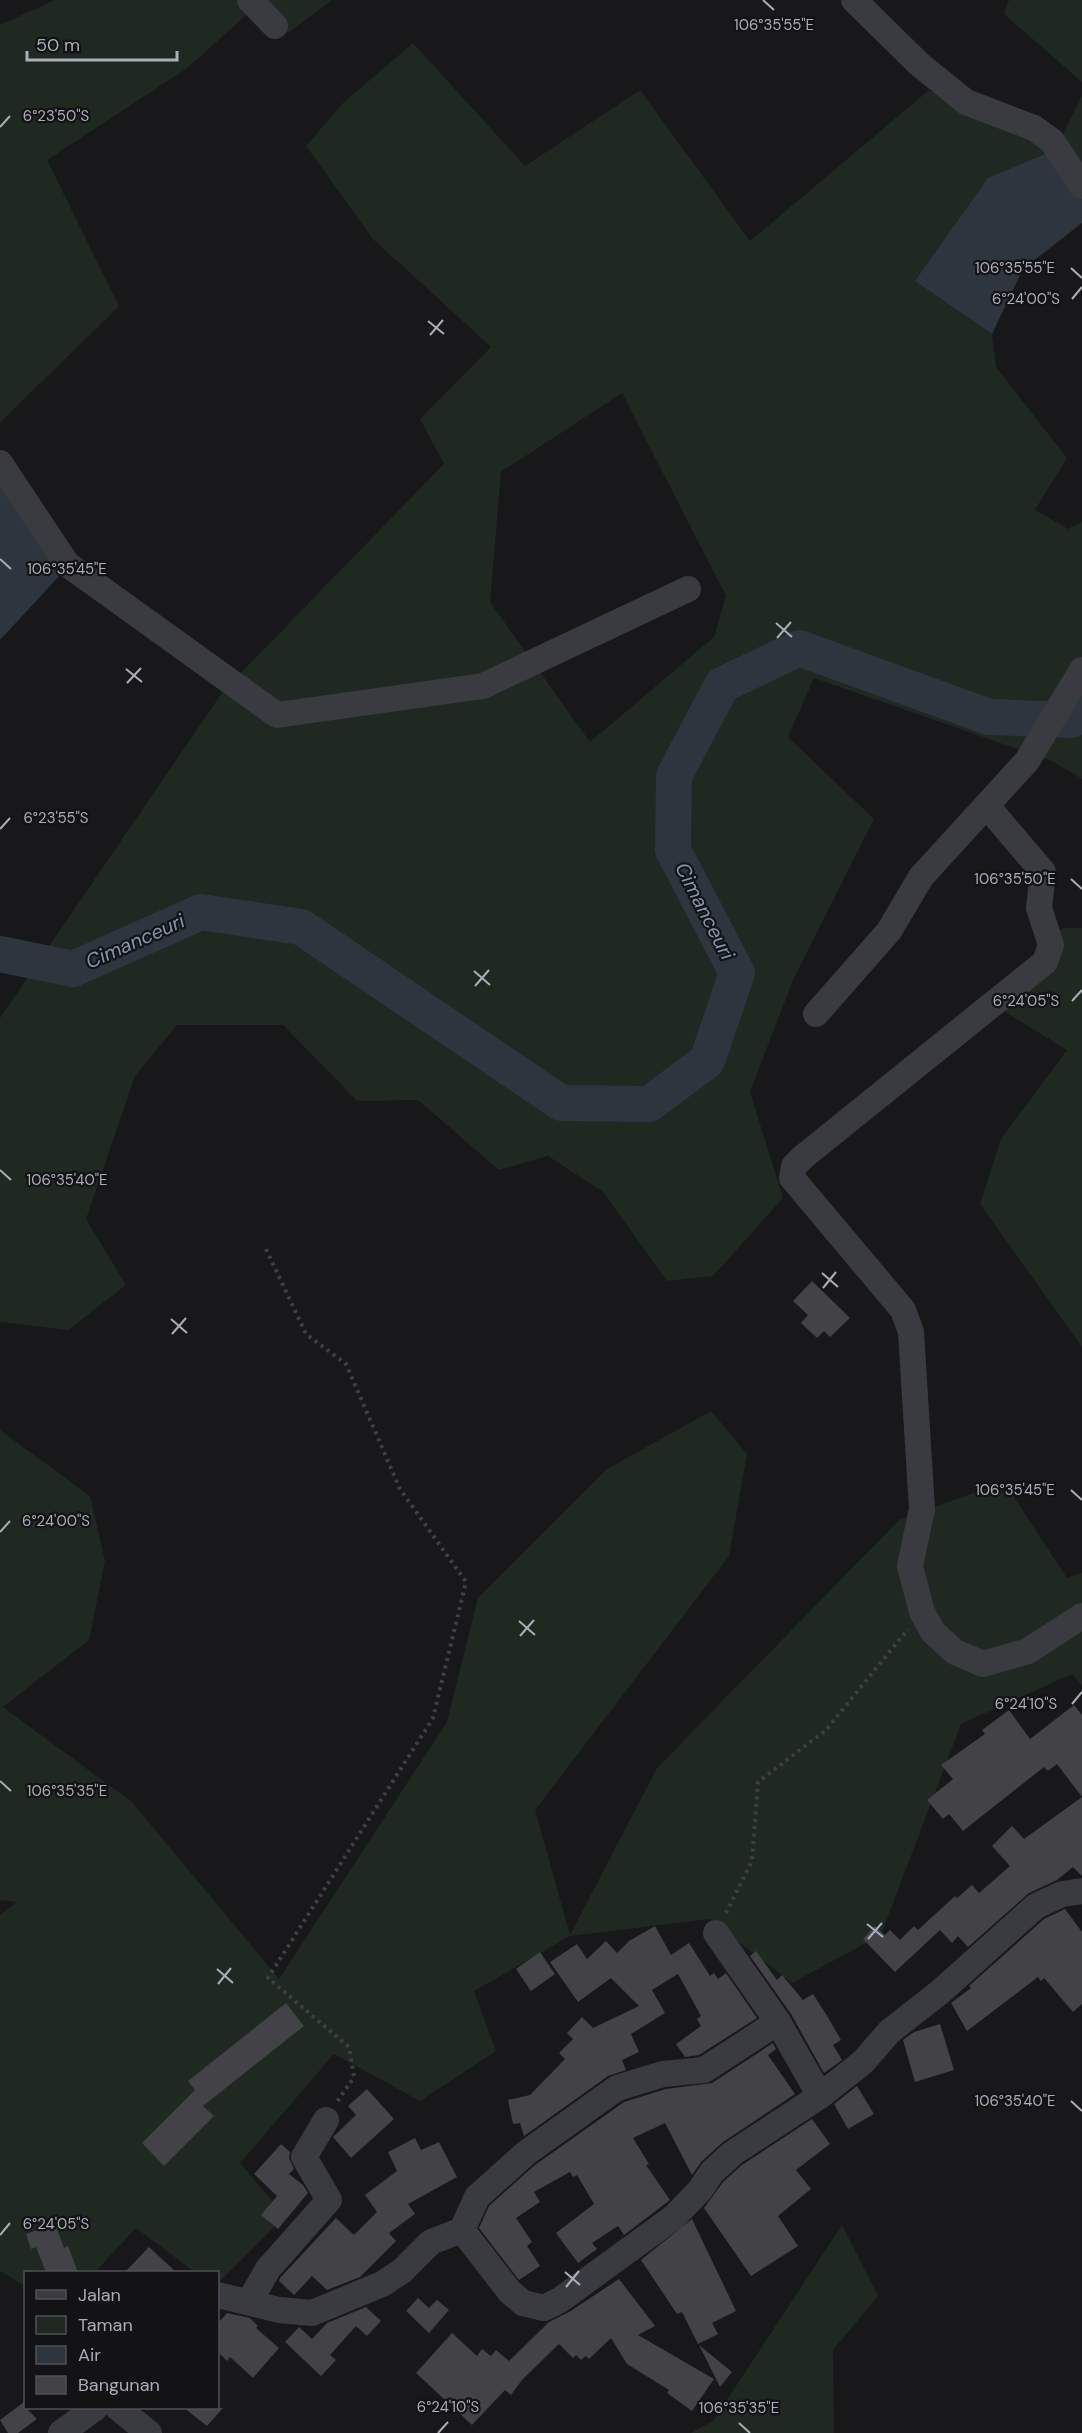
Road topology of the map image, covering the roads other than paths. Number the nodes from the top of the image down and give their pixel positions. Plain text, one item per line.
1 (250, 0) edge
2 (854, 0) edge
3 (275, 26) dead end
4 (1082, 186) edge
5 (0, 463) edge
6 (687, 589) dead end
7 (1082, 670) edge
8 (987, 806) junction
9 (816, 1014) dead end
10 (1082, 1616) edge
11 (1082, 1891) edge
12 (717, 1933) road end
13 (778, 2022) junction
14 (820, 2096) junction
15 (326, 2120) road end
16 (462, 2230) junction
17 (219, 2295) edge
18 (249, 2302) junction
19 (93, 2409) edge
20 (118, 2409) edge
21 (61, 2433) edge
22 (149, 2433) edge

1 - 3 street
2 - 4 street
5 - 6 street
7 - 8 street
8 - 9 street
8 - 10 street
11 - 14 street
12 - 13 street
13 - 14 street
13 - 16 street
14 - 16 street
15 - 18 street
16 - 18 street
17 - 18 street
19 - 21 street
20 - 22 street

